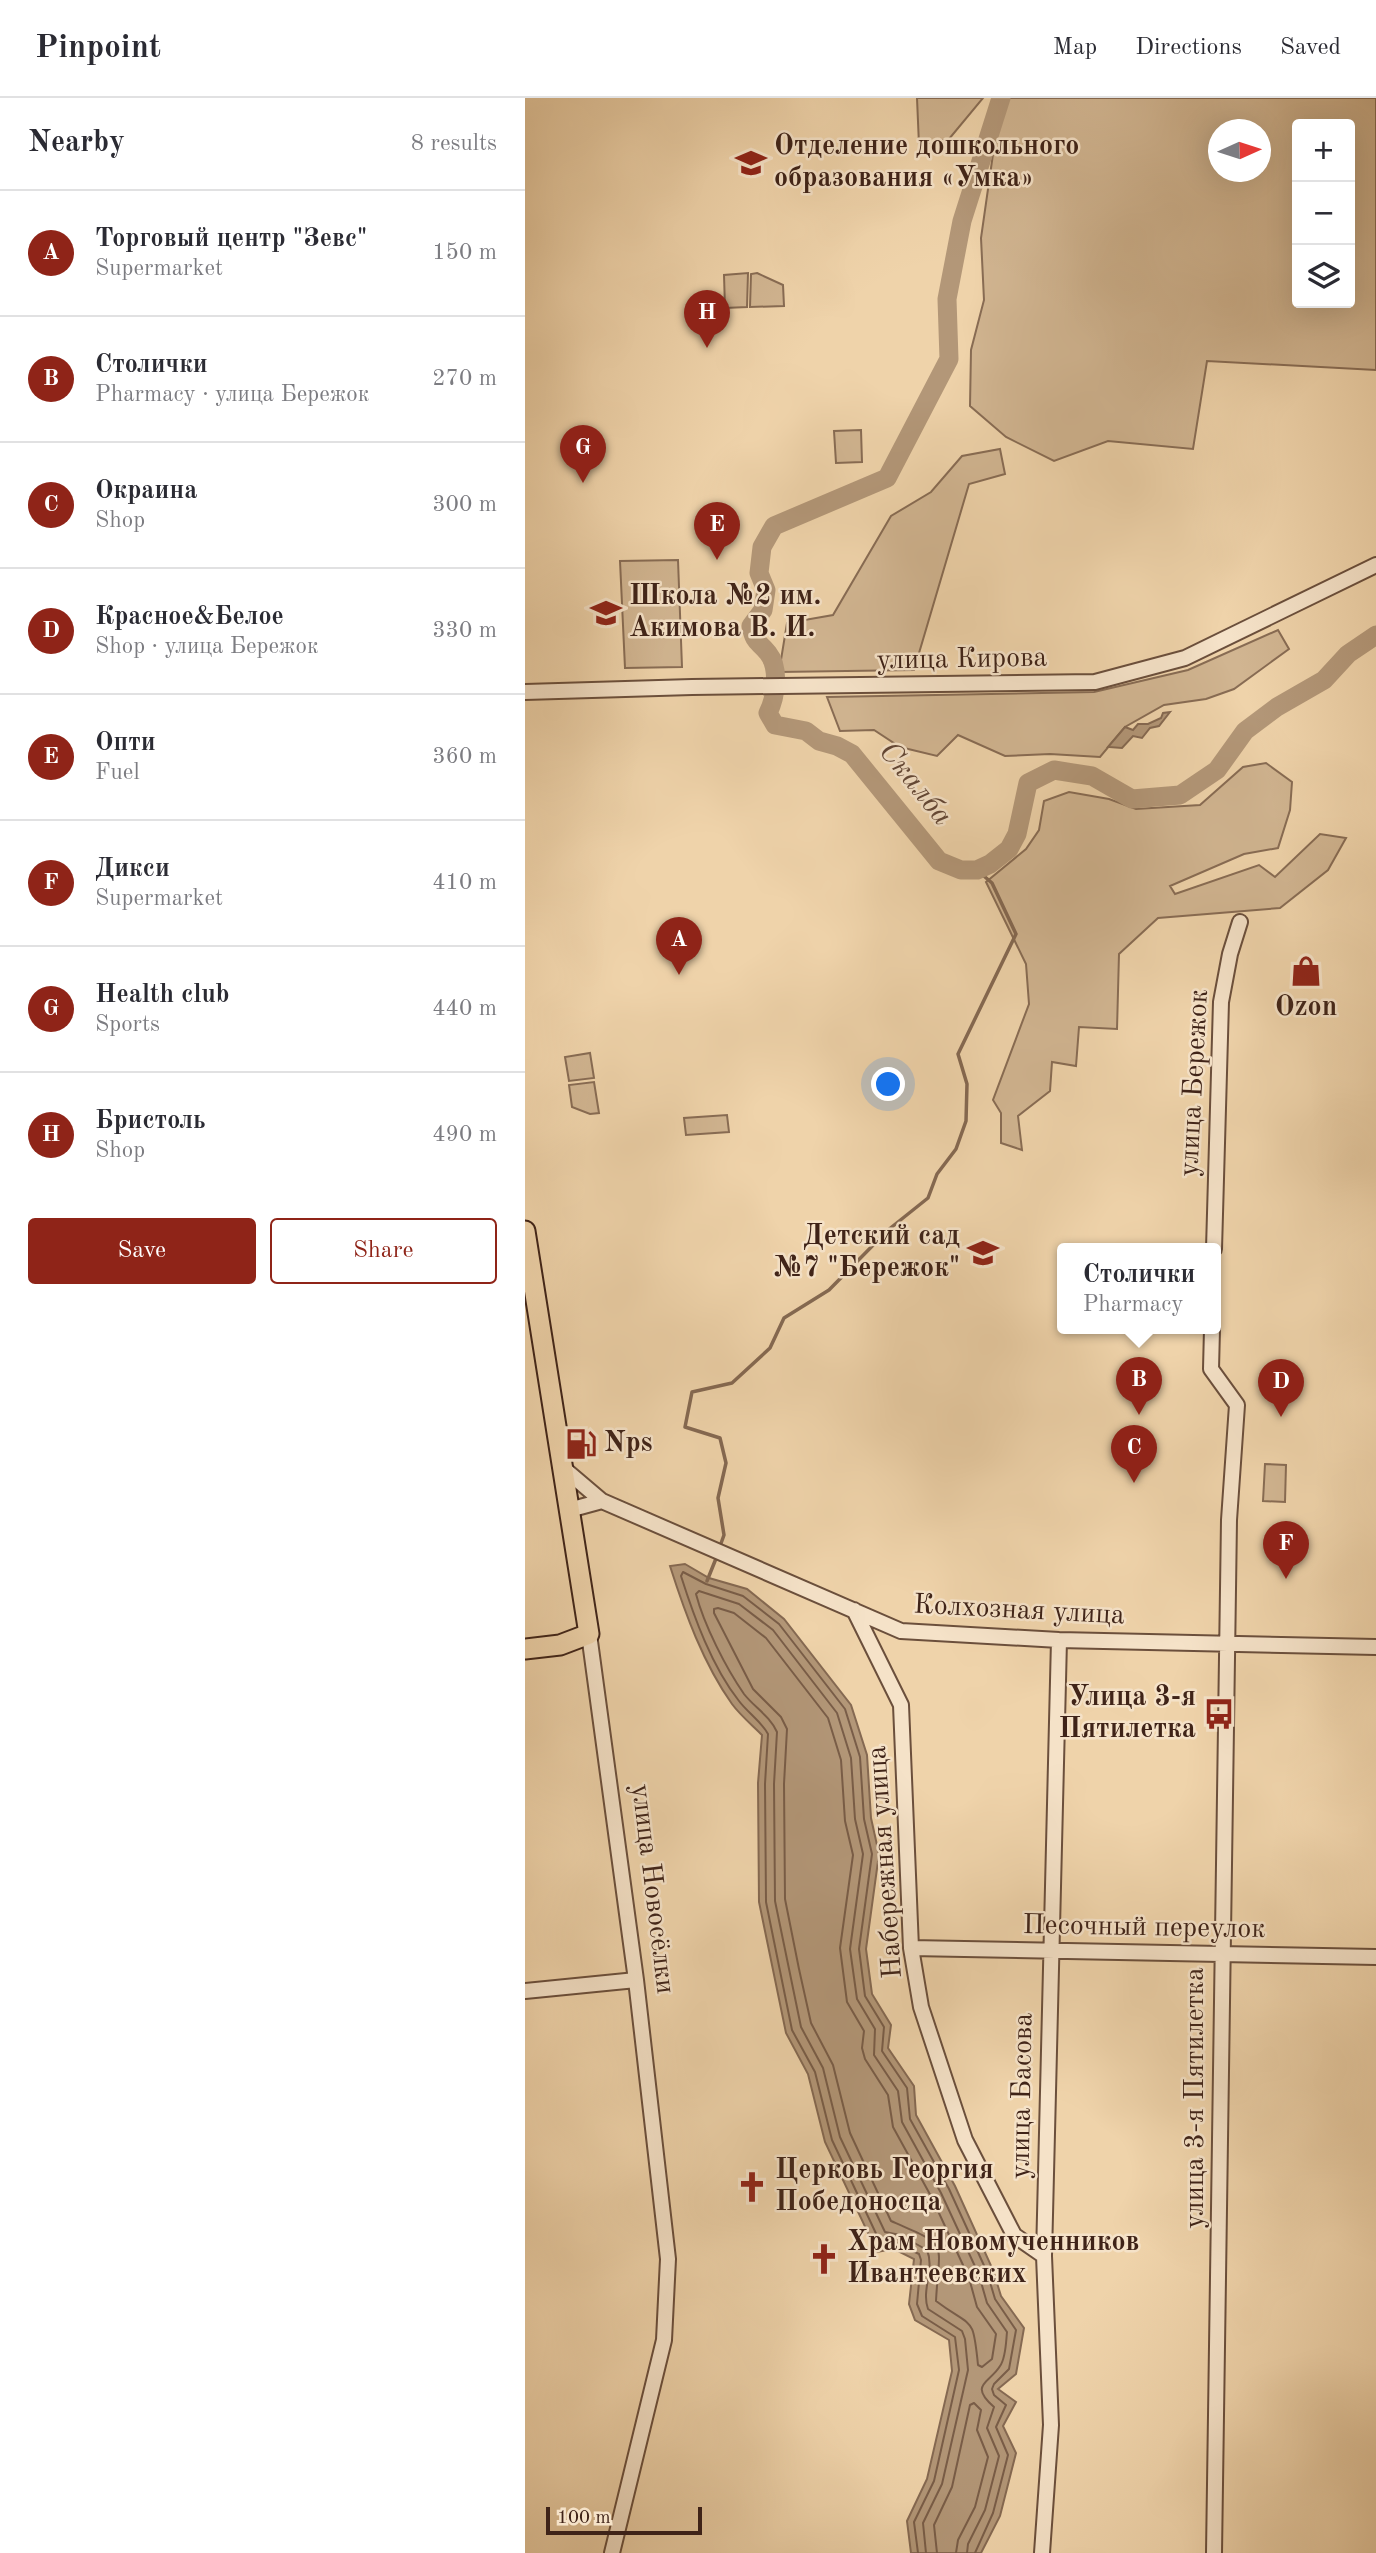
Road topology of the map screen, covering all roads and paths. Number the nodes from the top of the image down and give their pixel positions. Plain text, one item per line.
1 (1376, 565) edge
2 (525, 692) edge
3 (1240, 922) dead end
4 (525, 1231) edge
5 (1213, 1243) edge
6 (1212, 1334) edge
7 (562, 1467) junction
8 (602, 1501) junction
9 (569, 1510) junction
10 (854, 1610) junction
11 (589, 1634) junction
12 (1059, 1640) junction
13 (1227, 1644) junction
14 (1376, 1647) edge
15 (525, 1649) edge
16 (911, 1948) junction
17 (1050, 1952) junction
18 (1221, 1954) junction
19 (1376, 1957) edge
20 (636, 1980) junction
21 (525, 1991) edge
22 (1044, 2256) junction
23 (612, 2553) edge
24 (1042, 2553) edge
25 (1214, 2553) edge

1 - 2 street, улица Кирова
3 - 5 street, улица Бережок
4 - 7 main road, улица Новосёлки
6 - 13 street
7 - 8 street, Колхозная улица
7 - 9 main road, улица Новосёлки
8 - 9 street
8 - 10 street, Колхозная улица
9 - 11 main road, улица Новосёлки
10 - 12 street, Колхозная улица
10 - 16 street, Набережная улица
11 - 15 main road
11 - 20 street, улица Новосёлки
12 - 13 street, Колхозная улица
12 - 17 street, улица Басова
13 - 14 street, Колхозная улица
13 - 18 street, улица 3-я Пятилетка
16 - 17 street, Песочный переулок
16 - 22 street, Набережная улица
17 - 18 street, Песочный переулок
17 - 22 street, улица Басова
18 - 19 street, Песочный переулок
18 - 25 street, улица 3-я Пятилетка
20 - 21 street
20 - 23 street, улица Новосёлки
22 - 24 street, улица Басова

